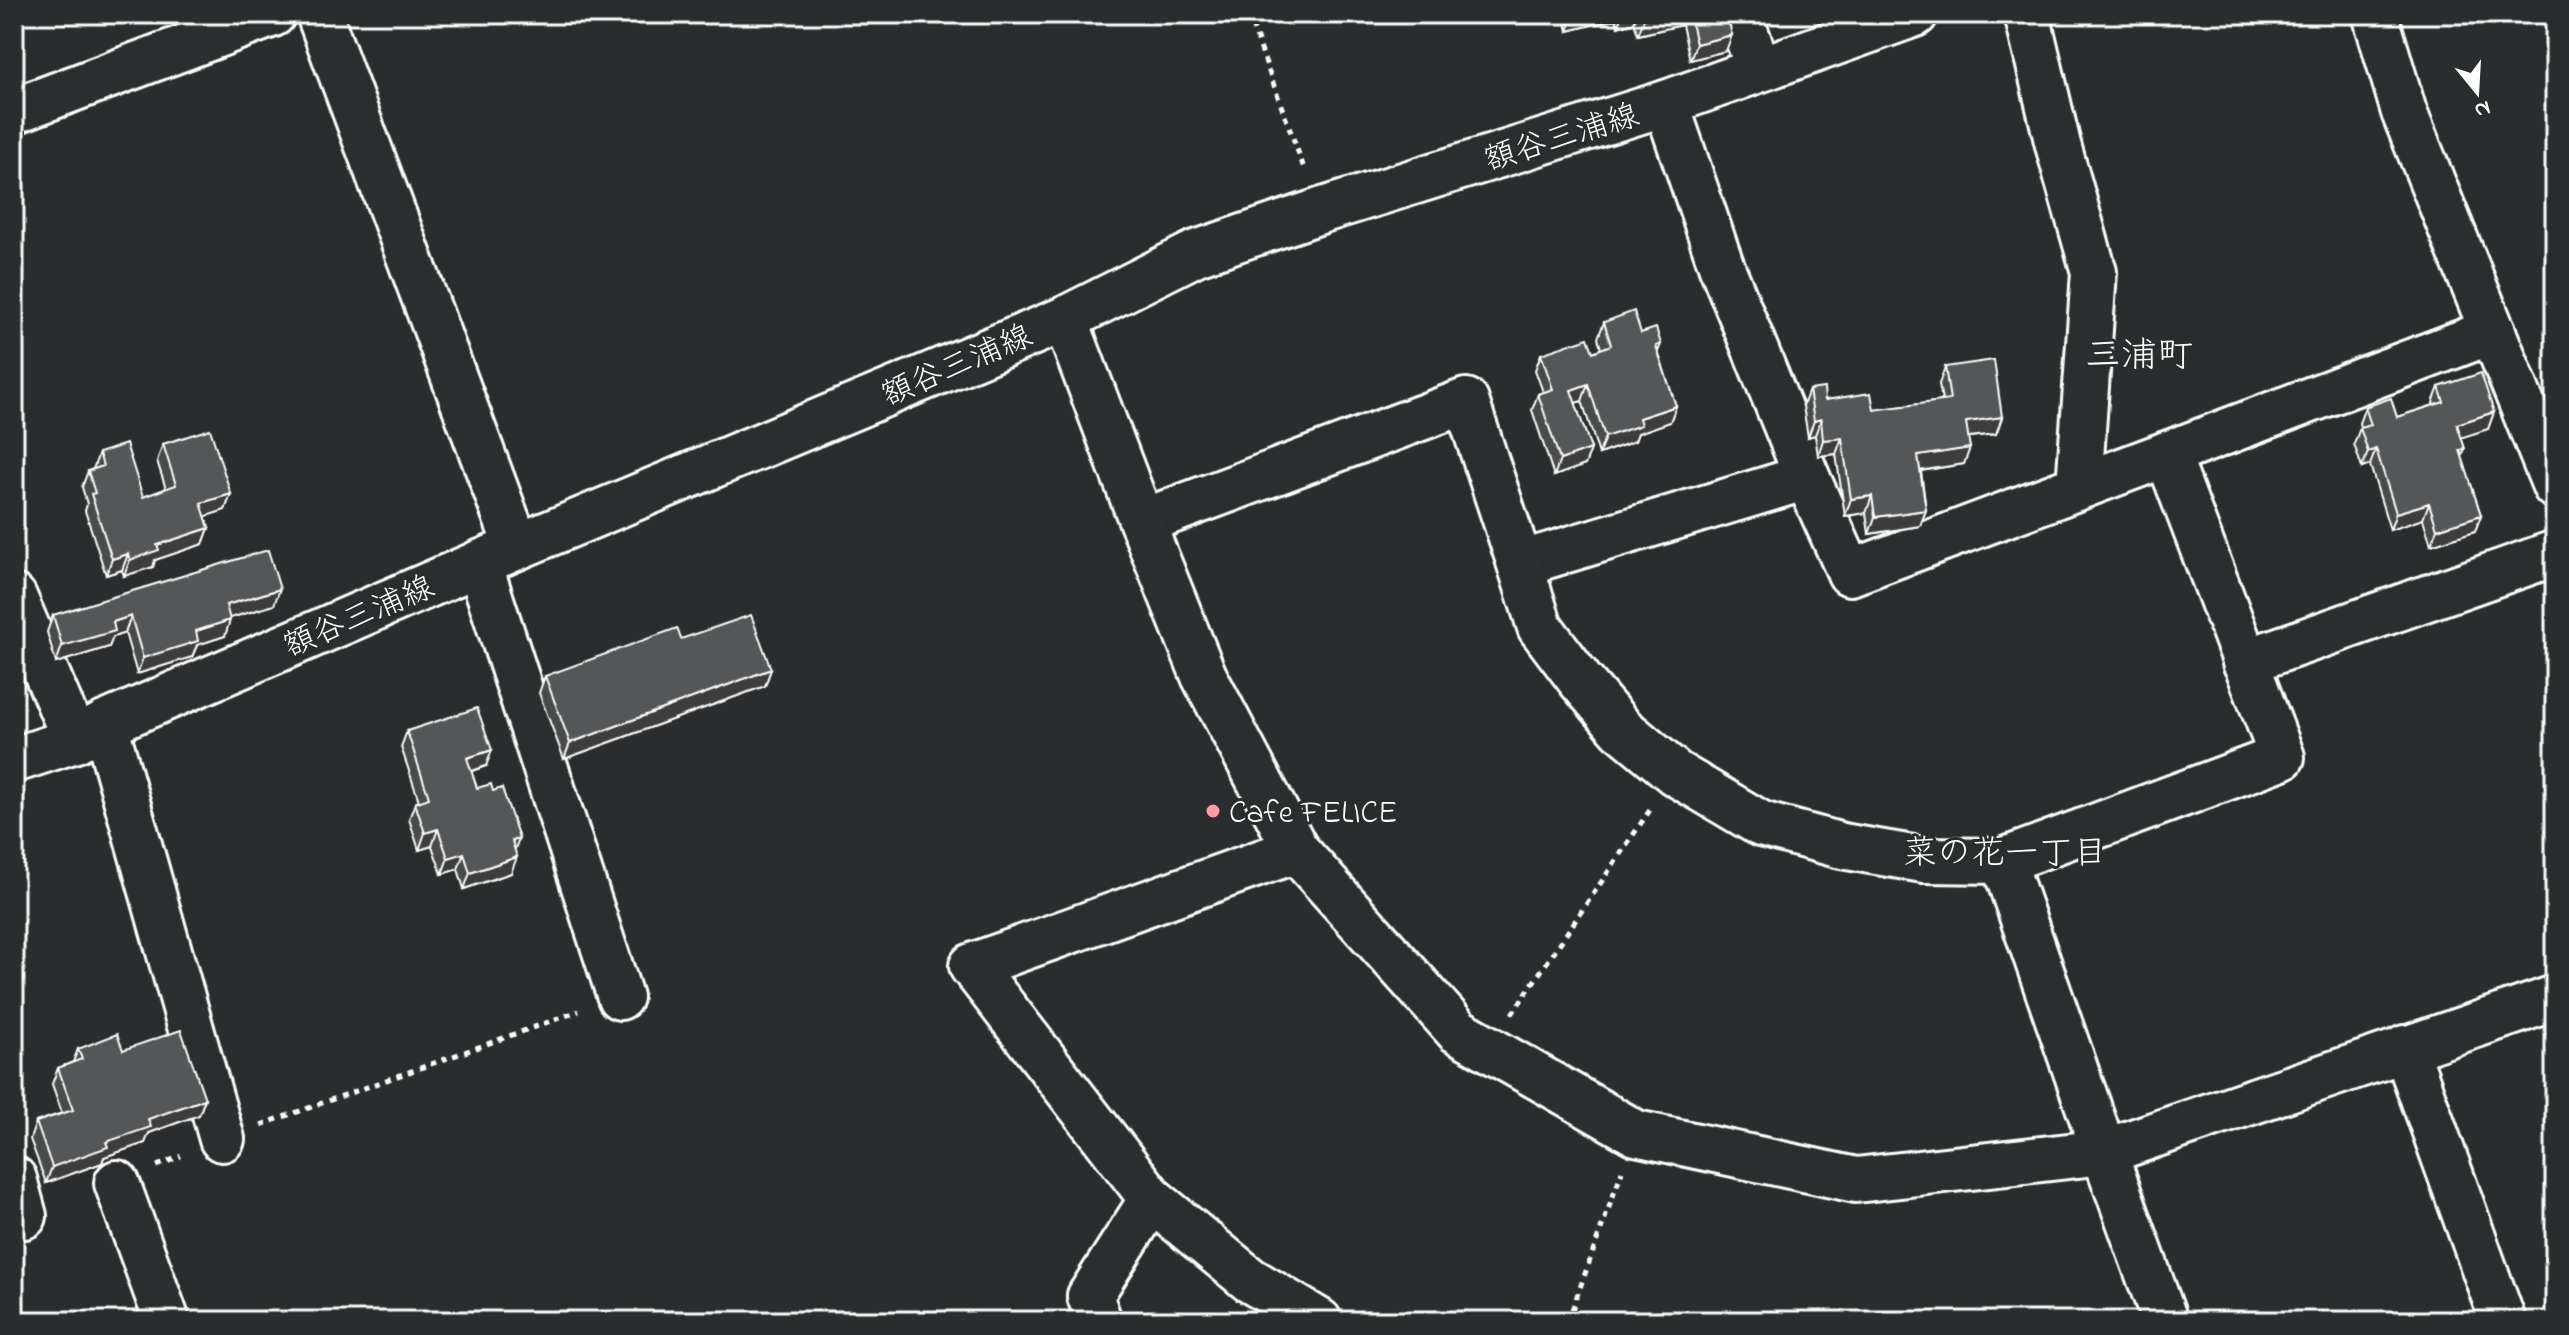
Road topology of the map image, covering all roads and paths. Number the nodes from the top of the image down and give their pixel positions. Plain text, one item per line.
1 (273, 14) edge
2 (319, 14) edge
3 (1248, 14) edge
4 (1739, 14) edge
5 (1915, 14) edge
6 (2027, 14) edge
7 (2375, 14) edge
8 (1759, 69) junction
9 (1666, 103) junction
10 (14, 111) edge
11 (1320, 211) junction
12 (1065, 319) junction
13 (2493, 331) junction
14 (2167, 454) junction
15 (1807, 477) junction
16 (2555, 486) edge
17 (2079, 487) junction
18 (1142, 522) junction
19 (2555, 553) edge
20 (498, 555) junction
21 (1520, 564) junction
22 (14, 597) edge
23 (2245, 662) junction
24 (90, 732) junction
25 (14, 760) edge
26 (1675, 773) junction
27 (1296, 850) junction
28 (2003, 861) junction
29 (620, 997) joint
30 (2555, 998) edge
31 (1489, 1048) junction
32 (2405, 1048) junction
33 (1636, 1133) junction
34 (222, 1139) junction
35 (2104, 1152) junction
36 (117, 1183) joint
37 (1152, 1199) junction
38 (167, 1321) edge
39 (1099, 1321) edge
40 (1319, 1321) edge
41 (1568, 1321) edge
42 (2165, 1321) edge
43 (2503, 1321) edge

1 - 10 street
2 - 20 street
3 - 11 path
4 - 8 street
5 - 8 street, 額谷三浦線
6 - 17 street
7 - 13 street
8 - 9 street, 額谷三浦線
9 - 11 street, 額谷三浦線
9 - 15 street
11 - 12 street, 額谷三浦線
12 - 18 street
12 - 20 street, 額谷三浦線
13 - 14 street
13 - 16 street
14 - 17 street
14 - 23 street
15 - 17 street
15 - 21 street
18 - 21 street
18 - 27 street
19 - 23 street
20 - 24 street, 額谷三浦線
20 - 29 street
21 - 26 street
22 - 24 street
23 - 28 street
24 - 25 street, 額谷三浦線
24 - 34 street
26 - 28 street
26 - 31 path
27 - 31 street
27 - 37 street
28 - 35 street
29 - 34 path
30 - 32 street
31 - 33 street
32 - 35 street
32 - 43 street
33 - 35 street
33 - 41 path
34 - 36 path
35 - 42 street
36 - 38 street
37 - 39 street
37 - 40 street

